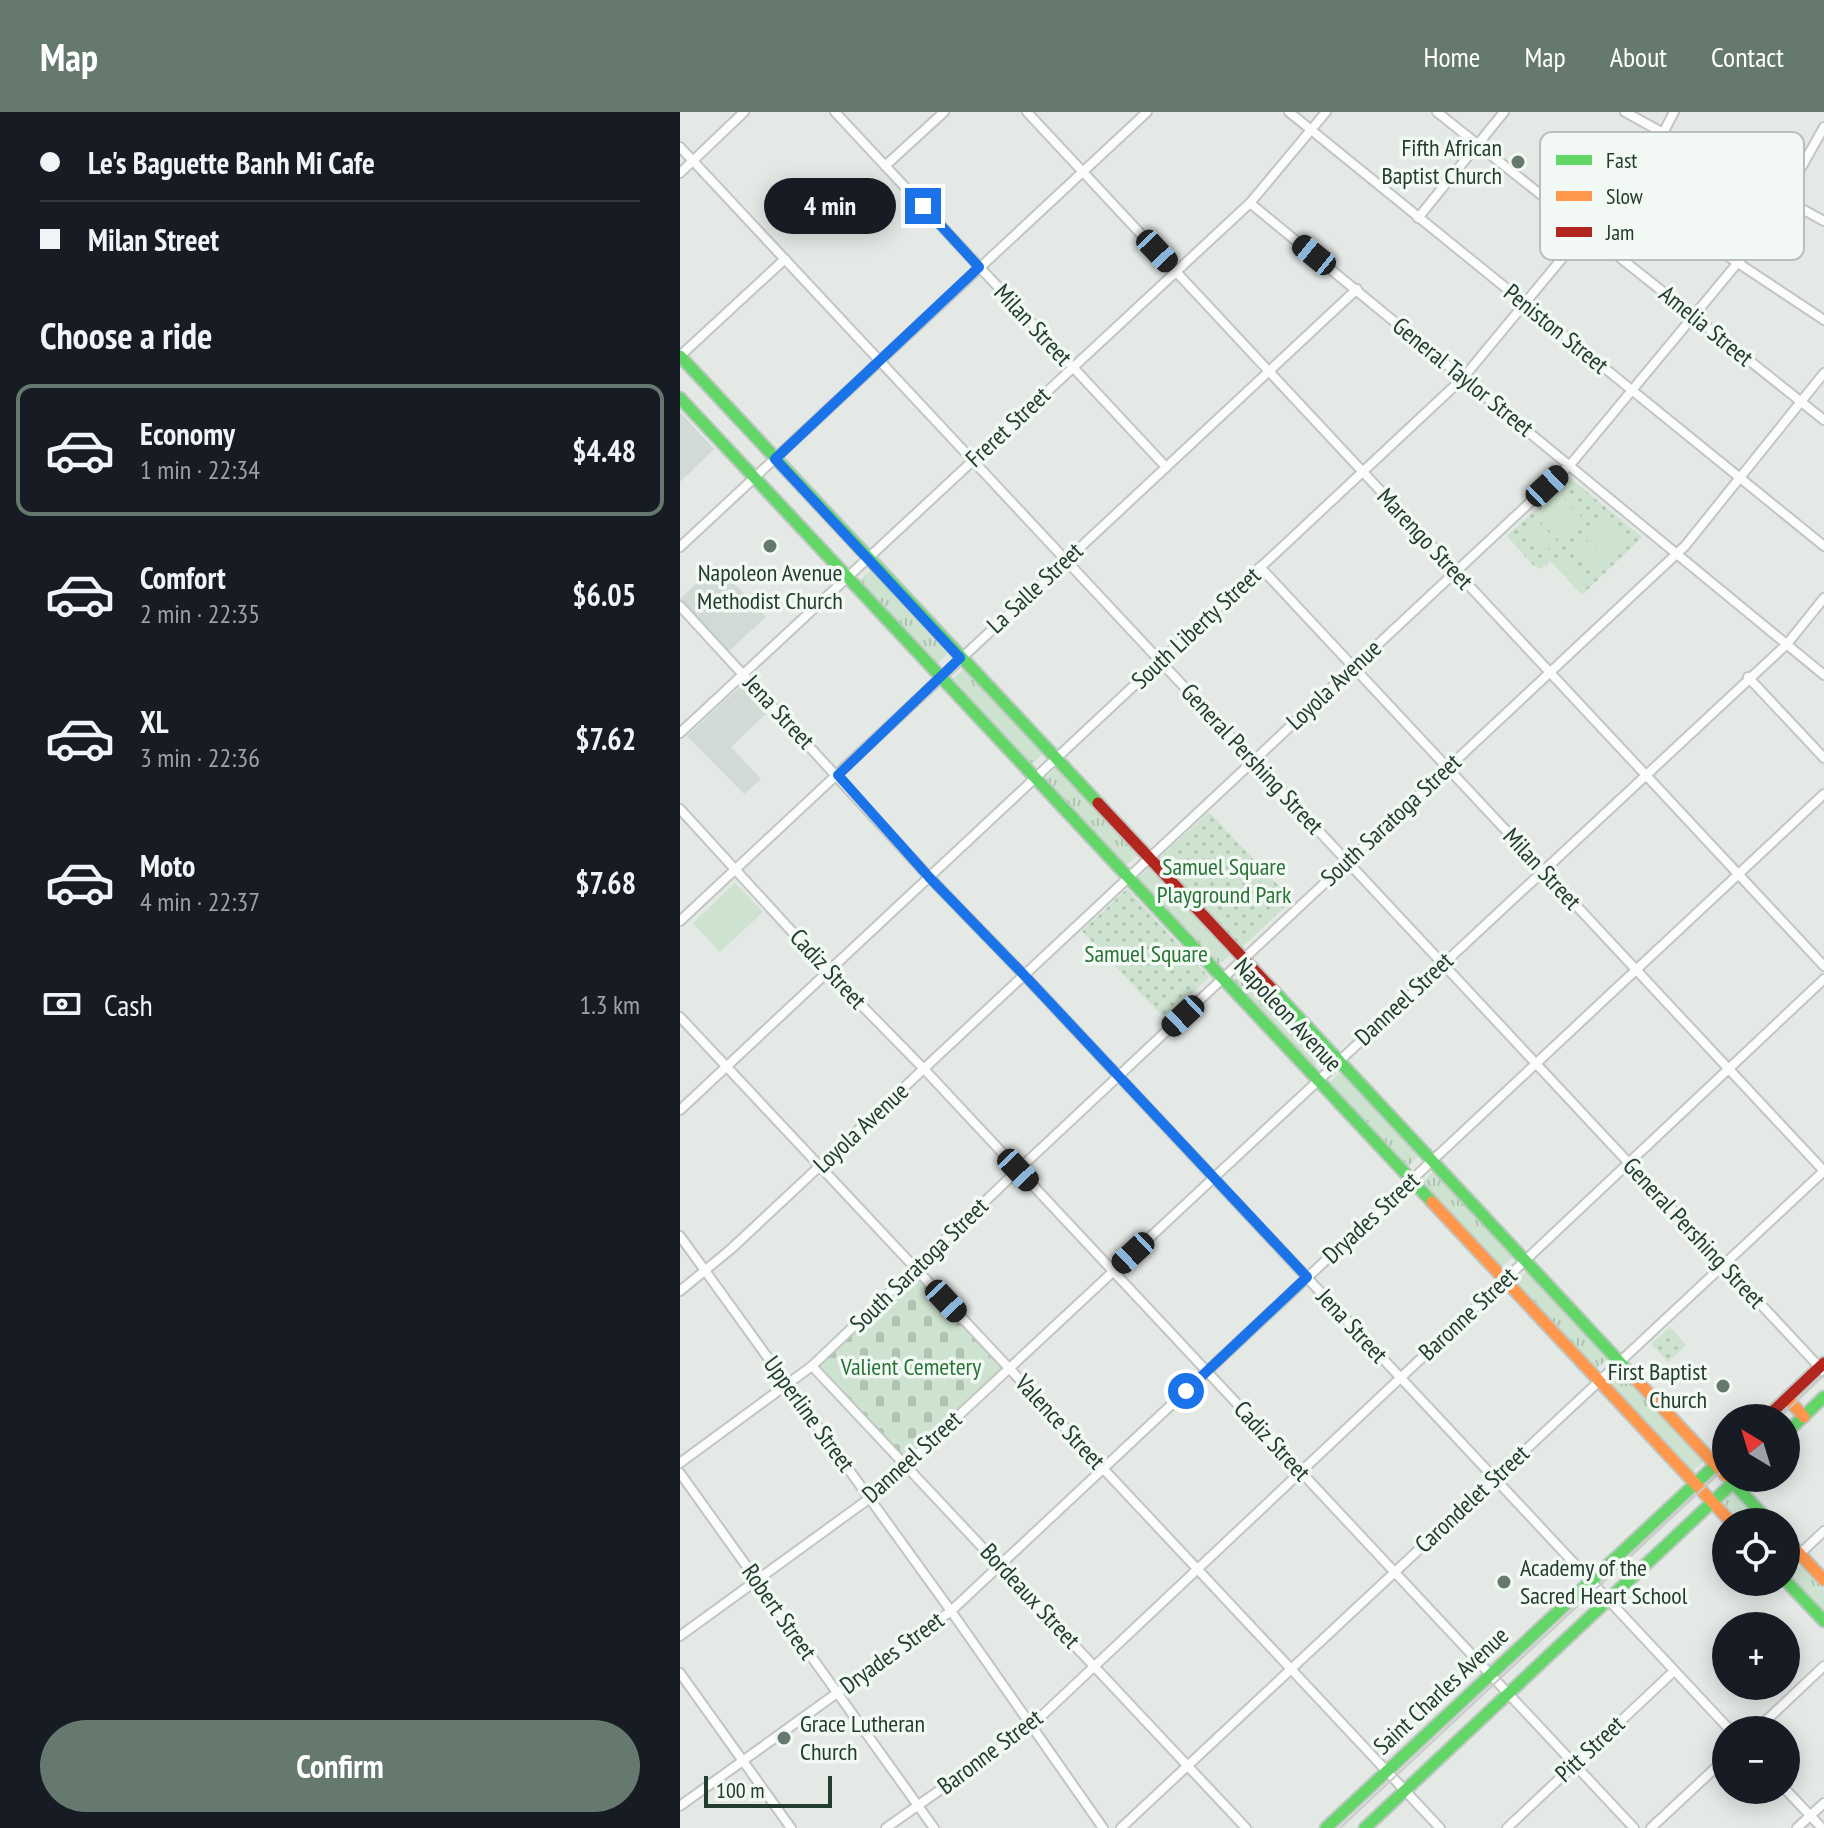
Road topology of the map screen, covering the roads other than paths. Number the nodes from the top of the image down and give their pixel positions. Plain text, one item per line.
1 (744, 112) edge
2 (835, 112) edge
3 (944, 112) edge
4 (1027, 112) edge
5 (1289, 112) edge
6 (1326, 112) edge
7 (1437, 112) edge
8 (1504, 112) edge
9 (1625, 112) edge
10 (1674, 112) edge
11 (1144, 113) edge
12 (1824, 127) edge
13 (1311, 130) junction
14 (1661, 132) edge
15 (1664, 132) edge
16 (1477, 144) junction
17 (680, 147) edge
18 (693, 161) junction
19 (1804, 162) edge
20 (885, 166) junction
21 (1082, 171) junction
22 (680, 173) edge
23 (1540, 194) edge
24 (1250, 203) junction
25 (1804, 210) edge
26 (1418, 218) junction
27 (1824, 221) edge
28 (785, 259) junction
29 (1562, 260) edge
30 (1624, 260) edge
31 (1732, 260) edge
32 (1738, 260) edge
33 (1736, 263) junction
34 (979, 267) junction
35 (1176, 271) junction
36 (1357, 289) junction
37 (1526, 305) junction
38 (1693, 315) junction
39 (1824, 320) edge
40 (680, 356) edge
41 (879, 361) junction
42 (1073, 367) junction
43 (1269, 371) junction
44 (1824, 373) edge
45 (1463, 378) junction
46 (1633, 391) junction
47 (680, 398) edge
48 (1802, 402) junction
49 (1824, 420) edge
50 (775, 459) junction
51 (973, 461) junction
52 (1570, 465) junction
53 (1166, 467) junction
54 (1363, 472) junction
55 (754, 478) junction
56 (1741, 478) junction
57 (1824, 546) edge
58 (680, 547) edge
59 (1678, 553) junction
60 (868, 559) junction
61 (1066, 560) junction
62 (1260, 567) junction
63 (1455, 571) junction
64 (848, 578) junction
65 (1824, 598) edge
66 (680, 606) edge
67 (1787, 644) junction
68 (960, 658) junction
69 (1160, 661) junction
70 (1353, 667) junction
71 (1549, 671) junction
72 (743, 674) junction
73 (1824, 675) edge
74 (941, 677) junction
75 (1748, 677) junction
76 (680, 733) edge
77 (1824, 758) edge
78 (1055, 759) junction
79 (1253, 760) junction
80 (1447, 768) junction
81 (1645, 773) junction
82 (838, 775) junction
83 (1036, 778) junction
84 (1824, 794) edge
85 (680, 809) edge
86 (1148, 859) junction
87 (1348, 862) junction
88 (736, 869) junction
89 (1542, 870) junction
90 (1739, 873) junction
91 (929, 877) junction
92 (1129, 877) junction
93 (680, 921) edge
94 (1243, 960) junction
95 (1442, 963) junction
96 (1824, 966) edge
97 (1636, 970) junction
98 (828, 971) junction
99 (1024, 975) junction
100 (1224, 978) junction
101 (1824, 979) edge
102 (680, 1017) edge
103 (1338, 1061) junction
104 (1536, 1063) junction
105 (725, 1067) junction
106 (924, 1069) junction
107 (1729, 1070) junction
108 (1118, 1076) junction
109 (1318, 1079) junction
110 (680, 1110) edge
111 (1431, 1161) junction
112 (1629, 1163) junction
113 (821, 1165) junction
114 (1018, 1170) junction
115 (1824, 1171) edge
116 (1213, 1177) junction
117 (1412, 1179) junction
118 (680, 1236) edge
119 (1525, 1261) junction
120 (1724, 1264) junction
121 (916, 1269) junction
122 (1113, 1271) junction
123 (706, 1272) junction
124 (1307, 1277) junction
125 (1505, 1279) junction
126 (680, 1291) edge
127 (1619, 1362) junction
128 (812, 1366) junction
129 (1823, 1367) edge
130 (1010, 1368) junction
131 (1206, 1371) junction
132 (1400, 1378) junction
133 (1599, 1381) junction
134 (788, 1386) junction
135 (1824, 1397) edge
136 (1787, 1398) junction
137 (1781, 1404) edge
138 (1804, 1417) junction
139 (1800, 1421) edge
140 (1712, 1461) edge
141 (680, 1463) edge
142 (906, 1464) junction
143 (1103, 1468) junction
144 (1712, 1469) edge
145 (1300, 1471) junction
146 (680, 1473) edge
147 (1495, 1478) junction
148 (1695, 1484) junction
149 (1721, 1492) edge
150 (1743, 1492) edge
151 (870, 1498) junction
152 (1713, 1502) junction
153 (1718, 1508) edge
154 (1758, 1508) edge
155 (1824, 1531) edge
156 (1800, 1553) edge
157 (1800, 1555) edge
158 (1000, 1564) junction
159 (1197, 1568) junction
160 (1394, 1572) junction
161 (757, 1580) junction
162 (1824, 1580) edge
163 (1591, 1581) junction
164 (1800, 1596) edge
165 (1609, 1600) junction
166 (951, 1611) junction
167 (1824, 1621) edge
168 (680, 1636) edge
169 (1094, 1664) junction
170 (1824, 1666) edge
171 (1291, 1668) junction
172 (1674, 1671) junction
173 (680, 1673) edge
174 (1490, 1675) junction
175 (837, 1693) junction
176 (1509, 1694) junction
177 (1717, 1716) edge
178 (1771, 1716) edge
179 (1032, 1725) junction
180 (742, 1761) junction
181 (1574, 1764) junction
182 (1188, 1765) junction
183 (1387, 1771) junction
184 (1712, 1771) edge
185 (1406, 1791) junction
186 (1824, 1803) edge
187 (1799, 1804) edge
188 (918, 1805) junction
189 (680, 1806) edge
190 (1810, 1816) junction
191 (791, 1828) edge
192 (886, 1828) edge
193 (934, 1828) edge
194 (1103, 1828) edge
195 (1121, 1828) edge
196 (1246, 1828) edge
197 (1326, 1828) edge
198 (1365, 1828) edge
199 (1440, 1828) edge
200 (1507, 1828) edge
201 (1634, 1828) edge
202 (1651, 1828) edge
203 (1797, 1828) edge
204 (1822, 1828) edge

1 - 18 street
2 - 20 street, Milan Street
3 - 20 street
4 - 21 street, Marengo Street
5 - 13 street, Peniston Street
6 - 13 street, Freret Street
7 - 16 street, Amelia Street
8 - 16 street
9 - 14 street
10 - 15 street, South Liberty Street
11 - 21 street
12 - 19 street, Loyola Avenue
13 - 24 street, Freret Street
13 - 26 street, Peniston Street
16 - 23 street, Amelia Street
16 - 26 street
17 - 18 street, General Pershing Street
18 - 22 street
18 - 28 street, General Pershing Street
20 - 34 street, Milan Street
21 - 34 street
21 - 35 street, Marengo Street
24 - 35 street, Freret Street
24 - 36 street, General Taylor Street
25 - 27 street
26 - 37 street, Peniston Street
28 - 40 street
28 - 41 street, General Pershing Street
29 - 37 street, South Liberty Street
30 - 38 street, Amelia Street
31 - 33 street
32 - 33 street, Loyola Avenue
33 - 38 street, Loyola Avenue
33 - 39 street
34 - 41 street
34 - 42 street, Milan Street
35 - 42 street, Freret Street
35 - 43 street, Marengo Street
36 - 43 street, La Salle Street
36 - 45 street, General Taylor Street
37 - 45 street, South Liberty Street
37 - 46 street, Peniston Street
38 - 46 street, Loyola Avenue
38 - 48 street, Amelia Street
40 - 50 main road, Napoleon Avenue
41 - 50 street
41 - 51 street, General Pershing Street
42 - 51 street, Freret Street
42 - 53 street, Milan Street
43 - 53 street, La Salle Street
43 - 54 street, Marengo Street
44 - 48 street, South Saratoga Street
45 - 52 street, General Taylor Street
45 - 54 street, South Liberty Street
46 - 52 street, Loyola Avenue
46 - 56 street, Peniston Street
47 - 55 main road, Napoleon Avenue
48 - 49 street, Amelia Street
48 - 56 street, South Saratoga Street
50 - 55 street
50 - 60 main road, Napoleon Avenue
51 - 60 street, Freret Street
51 - 61 street, General Pershing Street
52 - 59 street, General Taylor Street
52 - 63 street, Loyola Avenue
53 - 61 street, La Salle Street
54 - 62 street, South Liberty Street
54 - 63 street, Marengo Street
55 - 58 street
55 - 64 main road, Napoleon Avenue
56 - 57 street, Peniston Street
56 - 59 street, South Saratoga Street
59 - 67 street, General Taylor Street
59 - 71 street, South Saratoga Street
60 - 64 street, Freret Street
60 - 68 main road, Napoleon Avenue
61 - 68 street, La Salle Street
61 - 69 street, General Pershing Street
62 - 69 street, South Liberty Street
62 - 70 street, Milan Street
63 - 70 street, Loyola Avenue
63 - 71 street, Marengo Street
64 - 72 street, Freret Street
64 - 74 main road, Napoleon Avenue
65 - 67 street, Danneel Street
66 - 72 street, Jena Street
67 - 73 street, General Taylor Street
67 - 75 street, Danneel Street
68 - 74 street, La Salle Street
68 - 78 main road, Napoleon Avenue
69 - 78 street, South Liberty Street
69 - 79 street, General Pershing Street
70 - 79 street, Loyola Avenue
70 - 80 street, Milan Street
71 - 80 street, South Saratoga Street
71 - 81 street, Marengo Street
72 - 76 street, Freret Street
72 - 82 street, Jena Street
74 - 82 street, La Salle Street
74 - 83 main road, Napoleon Avenue
75 - 77 street
75 - 81 street, Danneel Street
78 - 83 street, South Liberty Street
78 - 86 main road, Napoleon Avenue
79 - 86 street, Loyola Avenue
79 - 87 street, General Pershing Street
80 - 87 street, South Saratoga Street
80 - 89 street, Milan Street
81 - 89 street, Danneel Street
81 - 90 street, Marengo Street
82 - 88 street, La Salle Street
82 - 91 street, Jena Street
83 - 91 street, South Liberty Street
83 - 92 main road, Napoleon Avenue
84 - 90 street, Dryades Street
85 - 88 street, Cadiz Street
86 - 92 street, Loyola Avenue
86 - 94 main road, Napoleon Avenue
87 - 94 street, South Saratoga Street
87 - 95 street, General Pershing Street
88 - 93 street, La Salle Street
88 - 98 street, Cadiz Street
89 - 95 street, Danneel Street
89 - 97 street, Milan Street
90 - 96 street, Marengo Street
90 - 97 street, Dryades Street
91 - 98 street, South Liberty Street
91 - 99 street, Jena Street
92 - 99 street, Loyola Avenue
92 - 100 main road, Napoleon Avenue
94 - 100 street, South Saratoga Street
94 - 103 main road, Napoleon Avenue
95 - 103 street, Danneel Street
95 - 104 street, General Pershing Street
97 - 104 street, Dryades Street
97 - 107 street, Milan Street
98 - 105 street, South Liberty Street
98 - 106 street, Cadiz Street
99 - 106 street, Loyola Avenue
99 - 108 street, Jena Street
100 - 108 street, South Saratoga Street
100 - 109 main road, Napoleon Avenue
101 - 107 street, Baronne Street
102 - 105 street, Valence Street
103 - 109 street, Danneel Street
103 - 111 main road, Napoleon Avenue
104 - 111 street, Dryades Street
104 - 112 street, General Pershing Street
105 - 110 street, South Liberty Street
105 - 113 street, Valence Street
106 - 113 street, Loyola Avenue
106 - 114 street, Cadiz Street
107 - 112 street, Baronne Street
107 - 115 street, Milan Street
108 - 114 street, South Saratoga Street
108 - 116 street, Jena Street
109 - 116 street, Danneel Street
109 - 117 main road, Napoleon Avenue
111 - 117 street, Dryades Street
111 - 119 main road, Napoleon Avenue
112 - 119 street, Baronne Street
112 - 120 street, General Pershing Street
113 - 121 street, Valence Street
113 - 123 street, Loyola Avenue
114 - 121 street, South Saratoga Street
114 - 122 street, Cadiz Street
115 - 120 street, Carondelet Street
116 - 122 street, Danneel Street
116 - 124 street, Jena Street
117 - 124 street, Dryades Street
117 - 125 main road, Napoleon Avenue
118 - 123 street, Upperline Street
119 - 125 street, Baronne Street
119 - 127 main road, Napoleon Avenue
120 - 127 street, Carondelet Street
120 - 129 street, General Pershing Street
121 - 128 street, South Saratoga Street
121 - 130 street, Valence Street
122 - 130 street, Danneel Street
122 - 131 street, Cadiz Street
123 - 126 street, Loyola Avenue
123 - 134 street, Upperline Street
124 - 131 street, Dryades Street
124 - 132 street, Jena Street
125 - 132 street, Baronne Street
125 - 133 main road, Napoleon Avenue
127 - 133 street, Carondelet Street
127 - 140 main road, Napoleon Avenue
128 - 134 street, South Saratoga Street
128 - 142 street, Bordeaux Street
129 - 136 main road
130 - 142 street, Danneel Street
130 - 143 street, Valence Street
131 - 143 street, Dryades Street
131 - 145 street, Cadiz Street
132 - 145 street, Baronne Street
132 - 147 street, Jena Street
133 - 147 street, Carondelet Street
133 - 148 main road, Napoleon Avenue
134 - 141 street, South Saratoga Street
134 - 151 street, Upperline Street
135 - 138 main road
136 - 137 main road
136 - 138 main road
138 - 139 main road
142 - 151 street, Danneel Street
142 - 158 street, Bordeaux Street
143 - 158 street, Dryades Street
143 - 159 street, Valence Street
144 - 148 main road, Saint Charles Avenue
145 - 159 street, Baronne Street
145 - 160 street, Cadiz Street
146 - 161 street, Robert Street
147 - 160 street, Carondelet Street
147 - 163 street, Jena Street
148 - 152 main road, Napoleon Avenue
148 - 163 main road, Saint Charles Avenue
149 - 152 main road, Saint Charles Avenue
150 - 154 main road, Napoleon Avenue
151 - 161 street, Danneel Street
151 - 166 street, Upperline Street
152 - 153 main road, Napoleon Avenue
152 - 165 main road, Saint Charles Avenue
155 - 156 street
157 - 162 main road
158 - 166 street, Dryades Street
158 - 169 street, Bordeaux Street
159 - 169 street, Baronne Street
159 - 171 street, Valence Street
160 - 171 street, Carondelet Street
160 - 174 street, Cadiz Street
161 - 168 street, Danneel Street
161 - 175 street, Robert Street
163 - 165 street, Jena Street
163 - 174 main road, Saint Charles Avenue
164 - 167 main road
165 - 172 street, Jena Street
165 - 176 main road, Saint Charles Avenue
166 - 175 street, Dryades Street
166 - 179 street, Upperline Street
169 - 179 street, Baronne Street
169 - 182 street, Bordeaux Street
170 - 178 street
171 - 182 street, Carondelet Street
171 - 183 street, Valence Street
172 - 177 street, Jena Street
172 - 181 street, Pitt Street
173 - 180 street
174 - 176 street, Cadiz Street
174 - 183 main road, Saint Charles Avenue
175 - 180 street, Dryades Street
175 - 188 street, Robert Street
176 - 181 street, Cadiz Street
176 - 185 main road, Saint Charles Avenue
179 - 188 street, Baronne Street
179 - 194 street, Upperline Street
180 - 189 street, Dryades Street
180 - 191 street
181 - 200 street, Pitt Street
181 - 201 street, Cadiz Street
182 - 195 street, Carondelet Street
182 - 196 street, Bordeaux Street
183 - 185 street, Valence Street
183 - 197 main road, Saint Charles Avenue
184 - 202 street
185 - 198 main road, Saint Charles Avenue
185 - 199 street, Valence Street
186 - 190 street
187 - 190 street
188 - 192 street, Baronne Street
188 - 193 street, Robert Street
190 - 203 street
190 - 204 street

